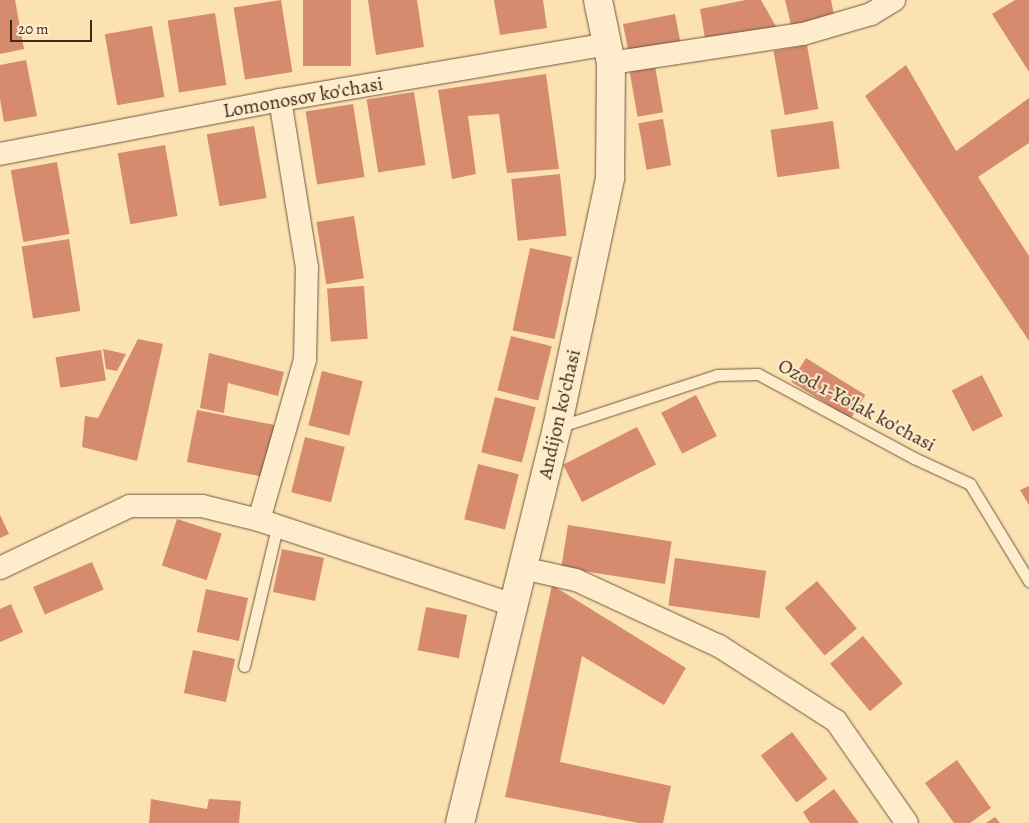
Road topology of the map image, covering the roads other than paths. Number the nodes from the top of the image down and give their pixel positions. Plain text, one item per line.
1 (598, 0) edge
2 (894, 0) edge
3 (609, 54) junction
4 (280, 100) junction
5 (0, 154) edge
6 (557, 428) junction
7 (268, 524) junction
8 (0, 568) edge
9 (522, 568) junction
10 (1029, 581) edge
11 (512, 605) junction
12 (244, 666) dead end
13 (460, 823) edge
14 (907, 823) edge

1 - 3 street, Andijon ko'chasi
2 - 3 street, Lomonosov ko'chasi
3 - 4 street, Lomonosov ko'chasi
3 - 6 street, Andijon ko'chasi
4 - 5 street, Lomonosov ko'chasi
4 - 7 street
6 - 9 street, Andijon ko'chasi
6 - 10 lane, Ozod 1-Yo'lak ko'chasi
7 - 8 street
7 - 11 street
7 - 12 lane
9 - 11 street, Andijon ko'chasi
9 - 14 street
11 - 13 street, Andijon ko'chasi

